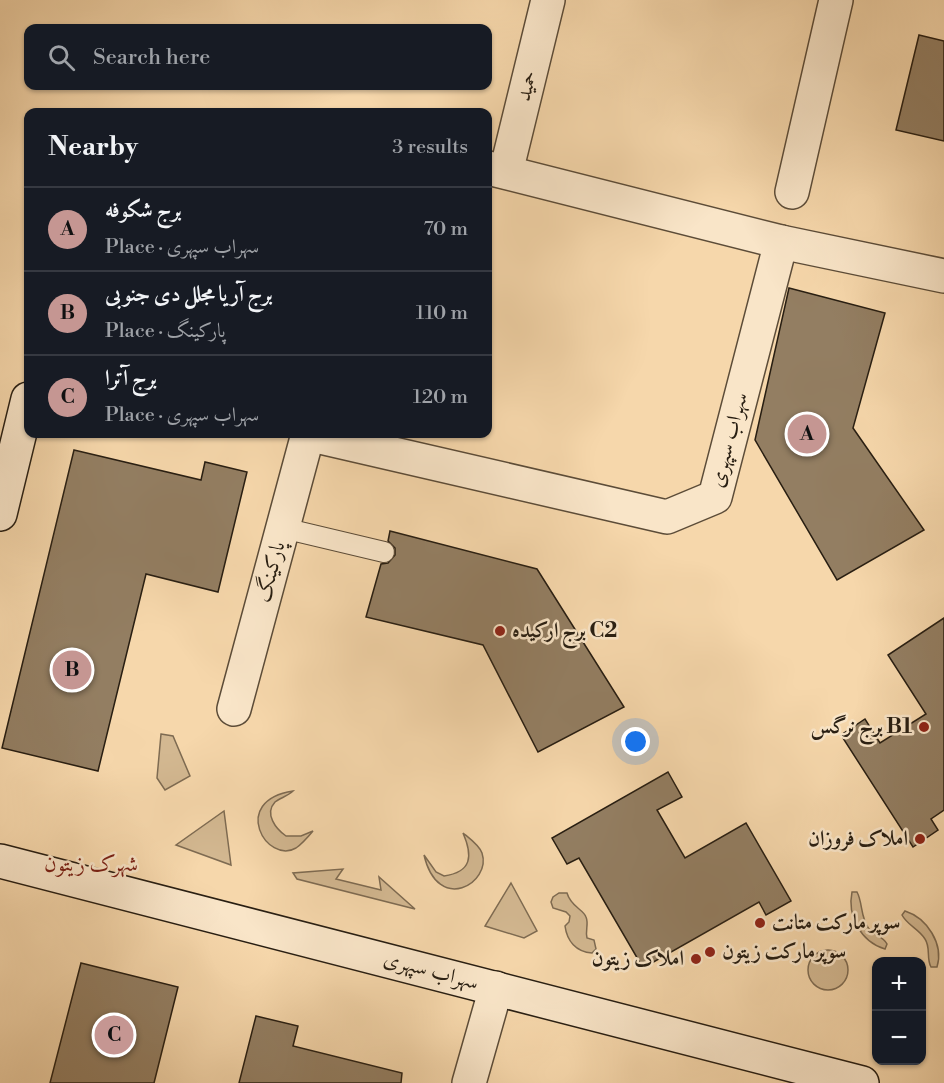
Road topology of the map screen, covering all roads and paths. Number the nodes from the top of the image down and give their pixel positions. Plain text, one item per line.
1 (548, 0) edge
2 (836, 0) edge
3 (497, 170) edge
4 (792, 192) dead end
5 (781, 242) junction
6 (944, 276) edge
7 (24, 415) edge
8 (307, 438) edge
9 (325, 438) edge
10 (0, 514) edge
11 (283, 528) junction
12 (384, 552) dead end
13 (234, 709) dead end
14 (0, 861) edge
15 (496, 988) junction
16 (469, 1083) edge
17 (862, 1083) edge

1 - 3 street, حمید
2 - 4 street
3 - 5 street
5 - 6 street
5 - 9 street, سهراب سپهری
7 - 10 street
8 - 11 street, پارکینگ
11 - 12 lane
11 - 13 street, پارکینگ
14 - 15 street, سهراب سپهری
15 - 16 street
15 - 17 street, سهراب سپهری

